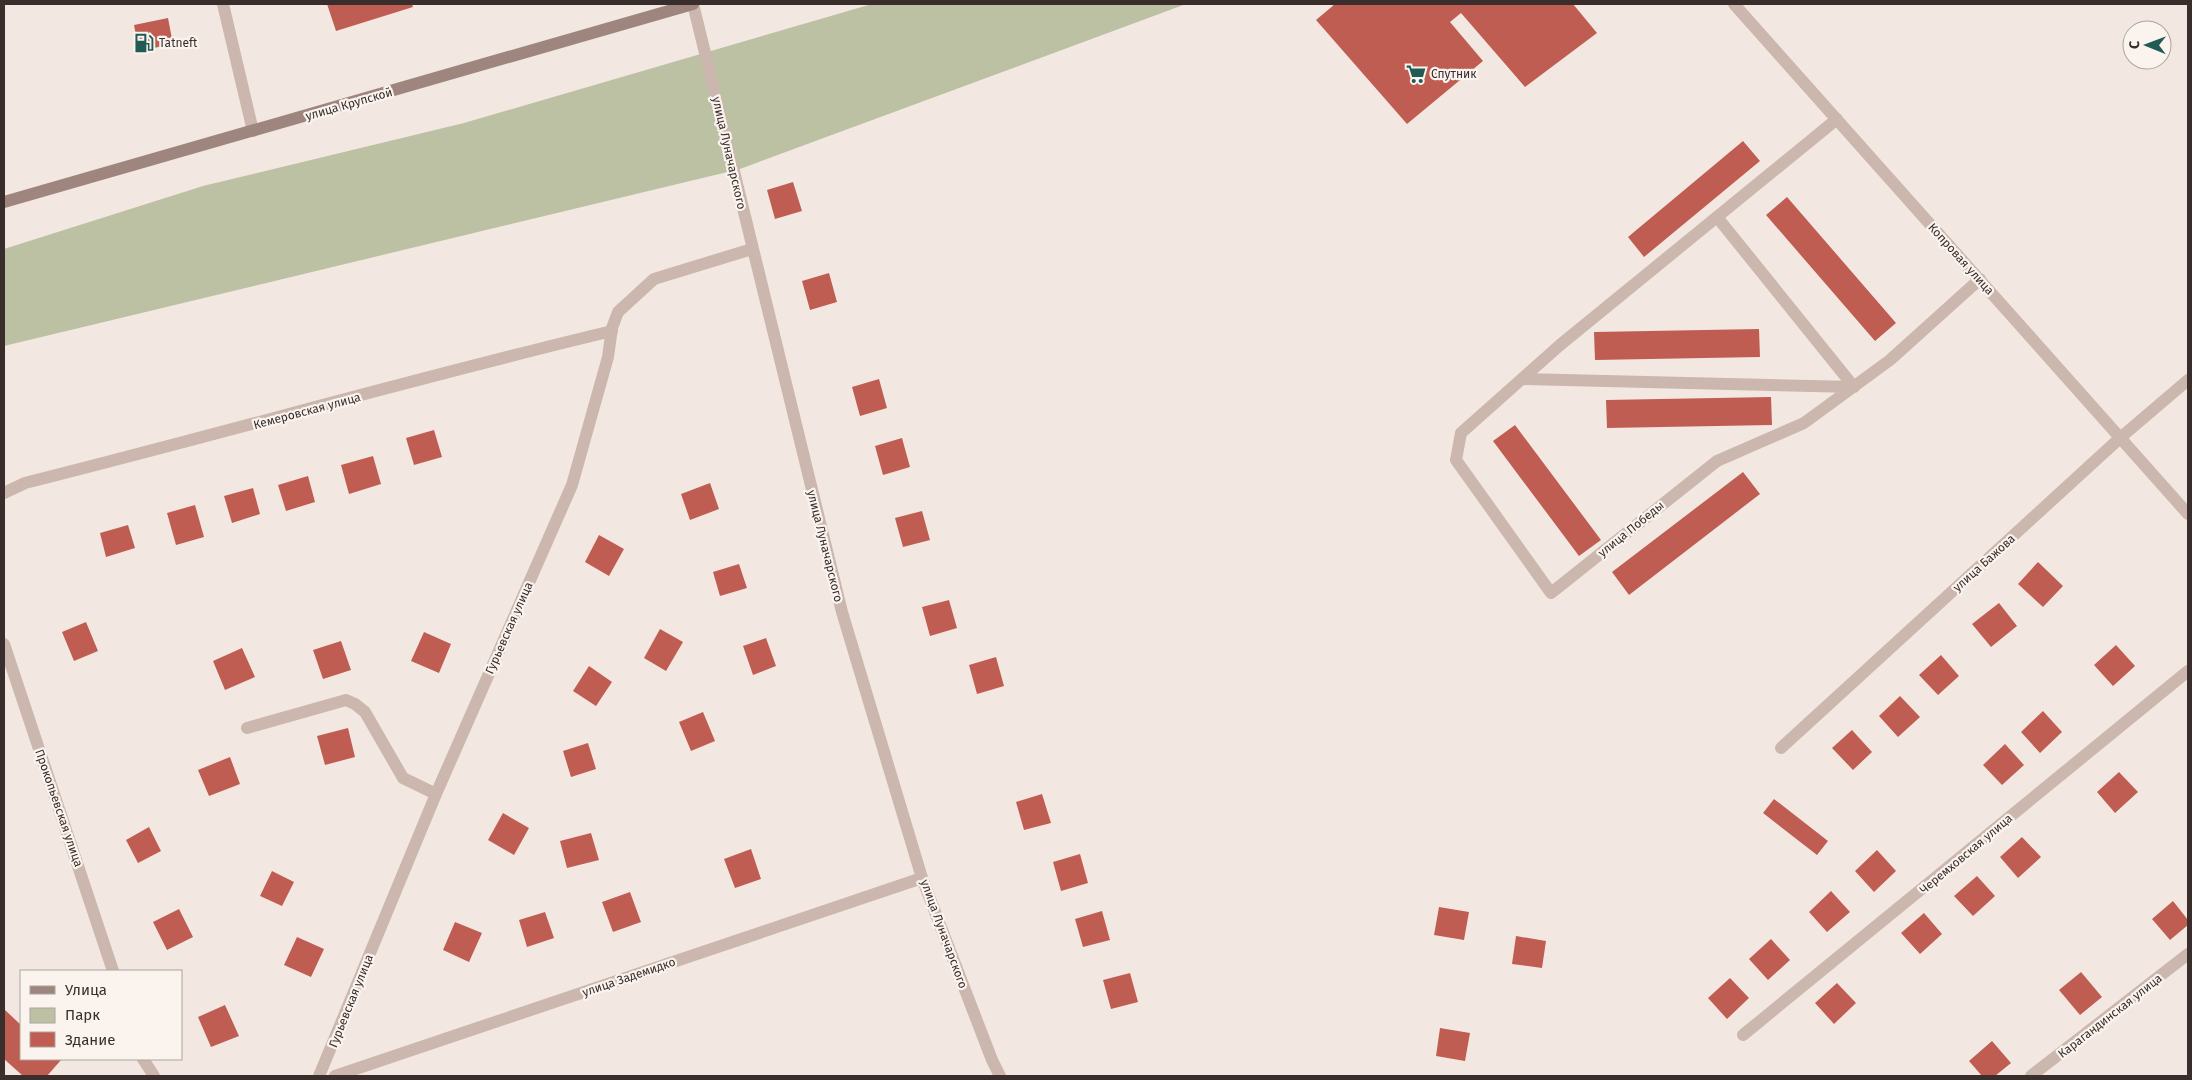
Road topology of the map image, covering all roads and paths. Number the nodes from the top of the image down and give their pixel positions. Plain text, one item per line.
1 (223, 4) edge
2 (693, 4) edge
3 (1734, 4) edge
4 (1837, 119) junction
5 (253, 132) junction
6 (4, 202) edge
7 (1717, 217) junction
8 (752, 249) junction
9 (1980, 279) junction
10 (612, 331) junction
11 (1522, 379) junction
12 (2188, 380) edge
13 (1854, 387) junction
14 (2120, 438) junction
15 (4, 493) edge
16 (2188, 514) edge
17 (4, 644) edge
18 (2188, 671) edge
19 (247, 728) dead end
20 (1781, 748) dead end
21 (436, 794) junction
22 (922, 878) junction
23 (2188, 954) edge
24 (113, 970) edge
25 (1743, 1035) dead end
26 (143, 1060) edge
27 (154, 1076) edge
28 (319, 1076) edge
29 (335, 1076) edge
30 (1000, 1076) edge
31 (2031, 1076) edge

1 - 5 street
2 - 5 street, улица Крупской
2 - 8 street, улица Луначарского
3 - 4 street, Копровая улица
4 - 7 street
4 - 9 street, Копровая улица
5 - 6 street, улица Крупской
7 - 11 street
7 - 13 street
8 - 10 street, Гурьевская улица
8 - 22 street, улица Луначарского
9 - 13 street, улица Победы
9 - 14 street, Копровая улица
10 - 15 street, Кемеровская улица
10 - 21 street, Гурьевская улица
11 - 13 street
11 - 13 street, улица Победы
12 - 14 street, улица Бажова
14 - 16 street, Копровая улица
14 - 20 street, улица Бажова
17 - 24 street, Прокопьевская улица
18 - 25 street, Черемховская улица
19 - 21 street
21 - 28 street, Гурьевская улица
22 - 29 street, улица Задемидко
22 - 30 street, улица Луначарского
23 - 31 street, Карагандинская улица
26 - 27 street

